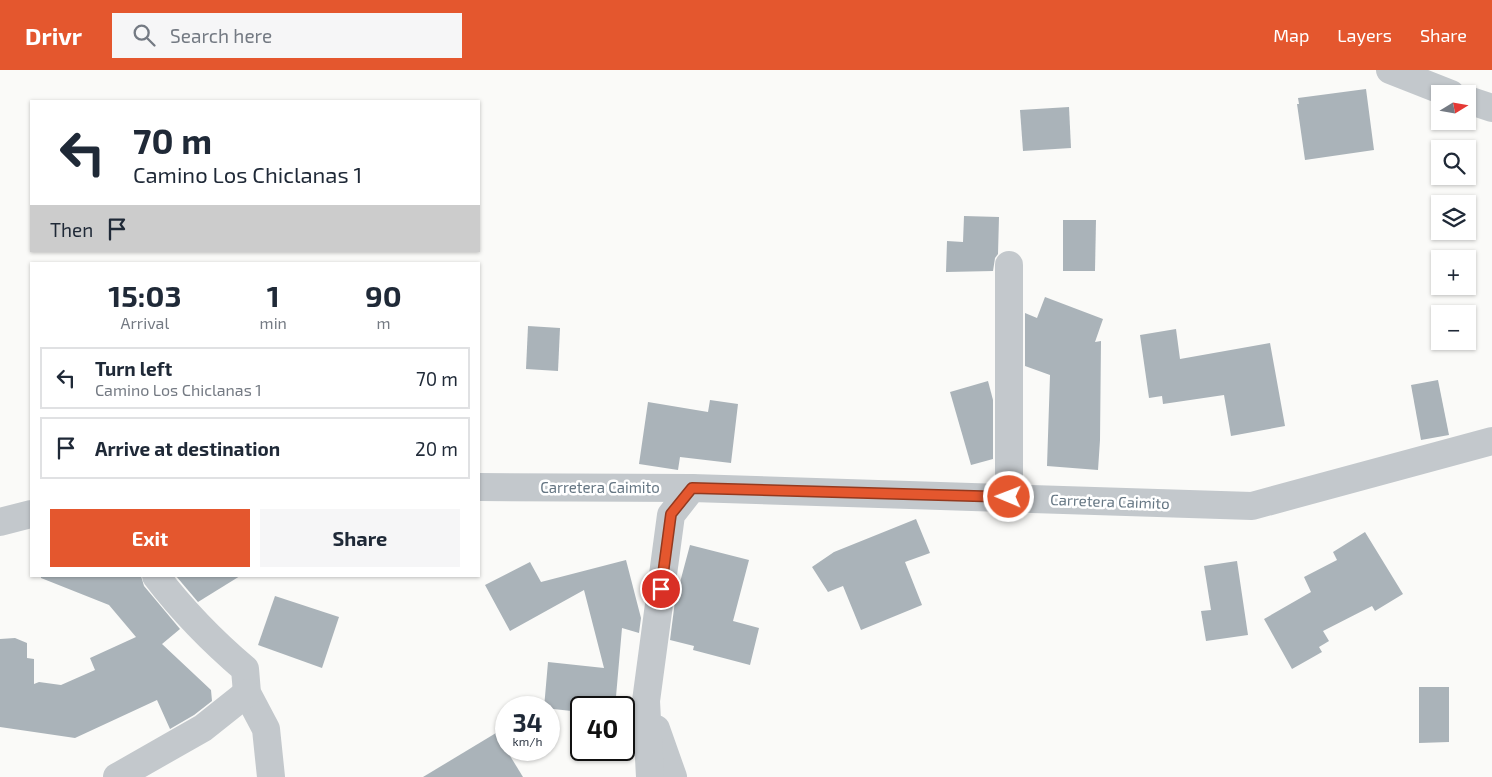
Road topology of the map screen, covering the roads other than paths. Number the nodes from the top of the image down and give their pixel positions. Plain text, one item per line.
1 (1390, 70) edge
2 (1431, 86) edge
3 (1476, 103) edge
4 (1492, 108) edge
5 (1009, 265) dead end
6 (1492, 441) edge
7 (480, 487) edge
8 (692, 488) junction
9 (1009, 497) junction
10 (30, 514) edge
11 (0, 522) edge
12 (157, 577) edge
13 (246, 693) junction
14 (646, 701) junction
15 (117, 777) edge
16 (271, 777) edge
17 (650, 777) edge
18 (673, 777) edge

1 - 2 street
3 - 4 street
5 - 9 street
6 - 9 street, Carretera Caimito
7 - 8 street, Carretera Caimito
8 - 9 street, Carretera Caimito
8 - 14 street
10 - 11 street
12 - 13 street
13 - 15 street
13 - 16 street
14 - 17 street
14 - 18 street

